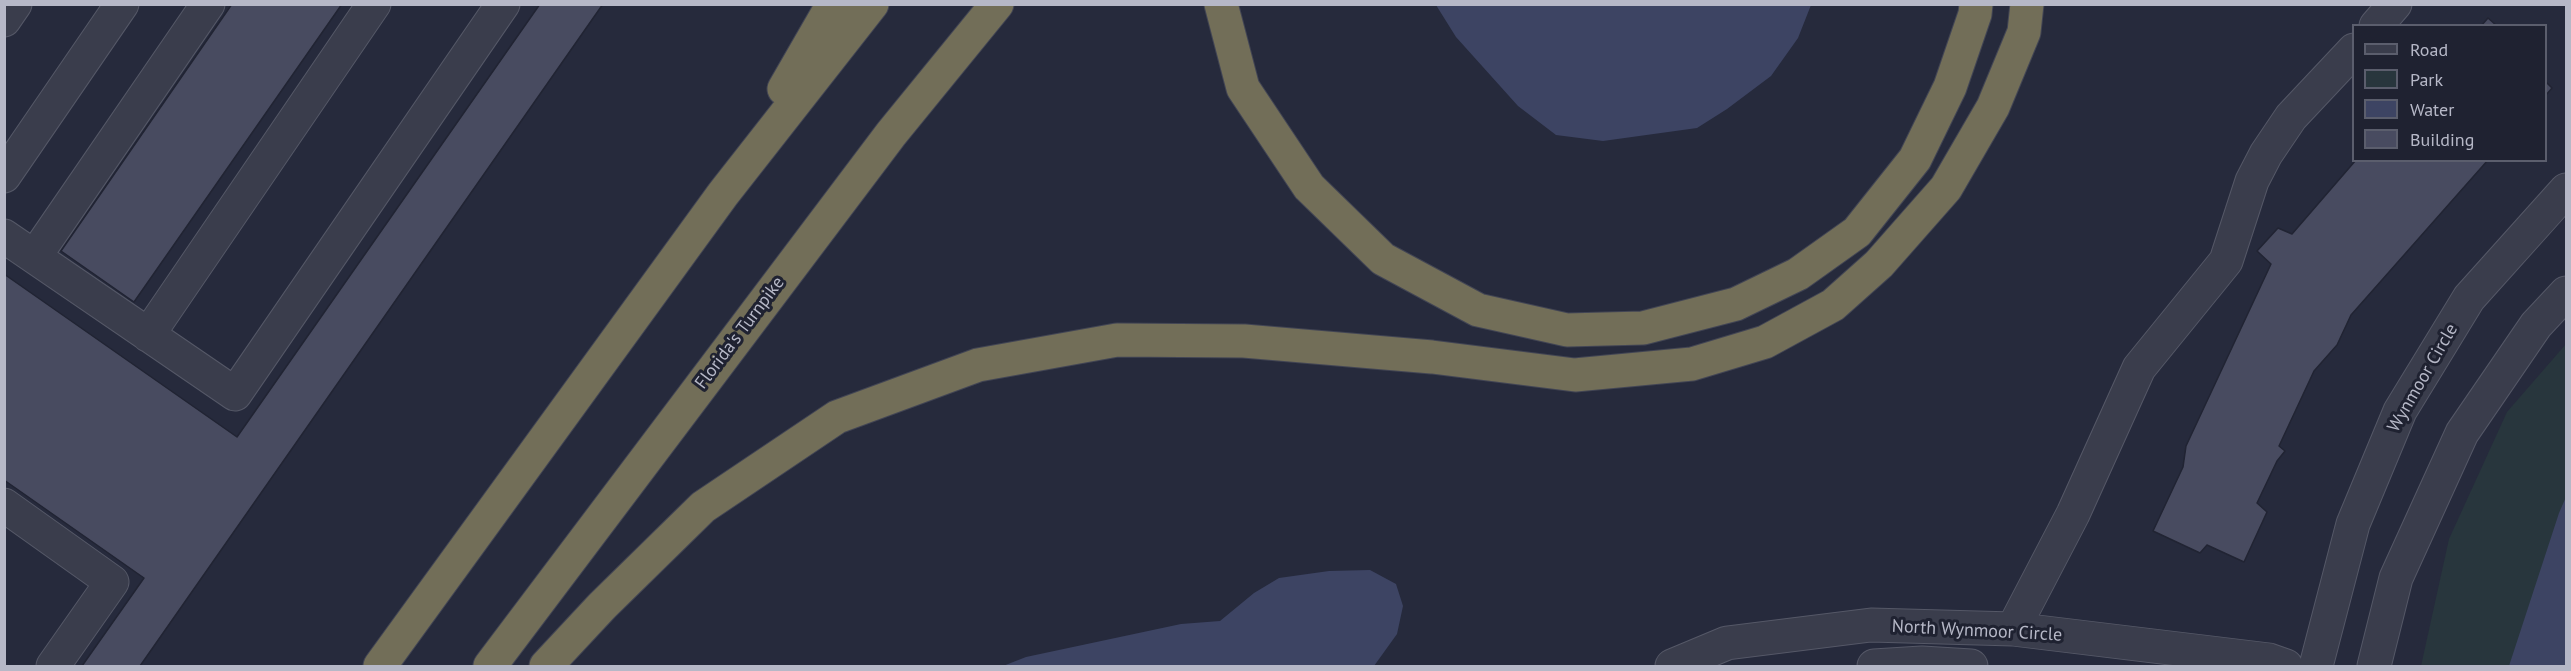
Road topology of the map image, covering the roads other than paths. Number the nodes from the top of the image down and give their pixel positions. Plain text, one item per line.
1 (15, 4) edge
2 (122, 4) edge
3 (208, 4) edge
4 (374, 4) edge
5 (503, 4) edge
6 (833, 4) edge
7 (872, 4) edge
8 (997, 4) edge
9 (1221, 4) edge
10 (1976, 4) edge
11 (2027, 4) edge
12 (2395, 4) edge
13 (4, 20) edge
14 (2378, 24) edge
15 (2352, 52) edge
16 (4, 176) edge
17 (2566, 190) edge
18 (723, 194) junction
19 (4, 236) edge
20 (35, 256) junction
21 (2566, 293) edge
22 (148, 335) junction
23 (9, 519) edge
24 (2013, 629) junction
25 (53, 666) edge
26 (380, 666) edge
27 (490, 666) edge
28 (546, 666) edge
29 (1672, 666) edge
30 (1874, 666) edge
31 (1971, 666) edge
32 (2286, 666) edge
33 (2316, 666) edge
34 (2374, 666) edge

1 - 13 street
2 - 16 street
3 - 20 street
4 - 22 street
5 - 22 street
6 - 18 highway
7 - 18 highway
8 - 27 highway, Florida's Turnpike
9 - 10 highway
11 - 28 highway
12 - 14 street
15 - 24 street
17 - 33 street, Wynmoor Circle
18 - 26 highway
19 - 20 street
20 - 22 street
21 - 34 street
23 - 25 street
24 - 29 street, North Wynmoor Circle
24 - 32 street, North Wynmoor Circle
30 - 31 street, North Wynmoor Circle

